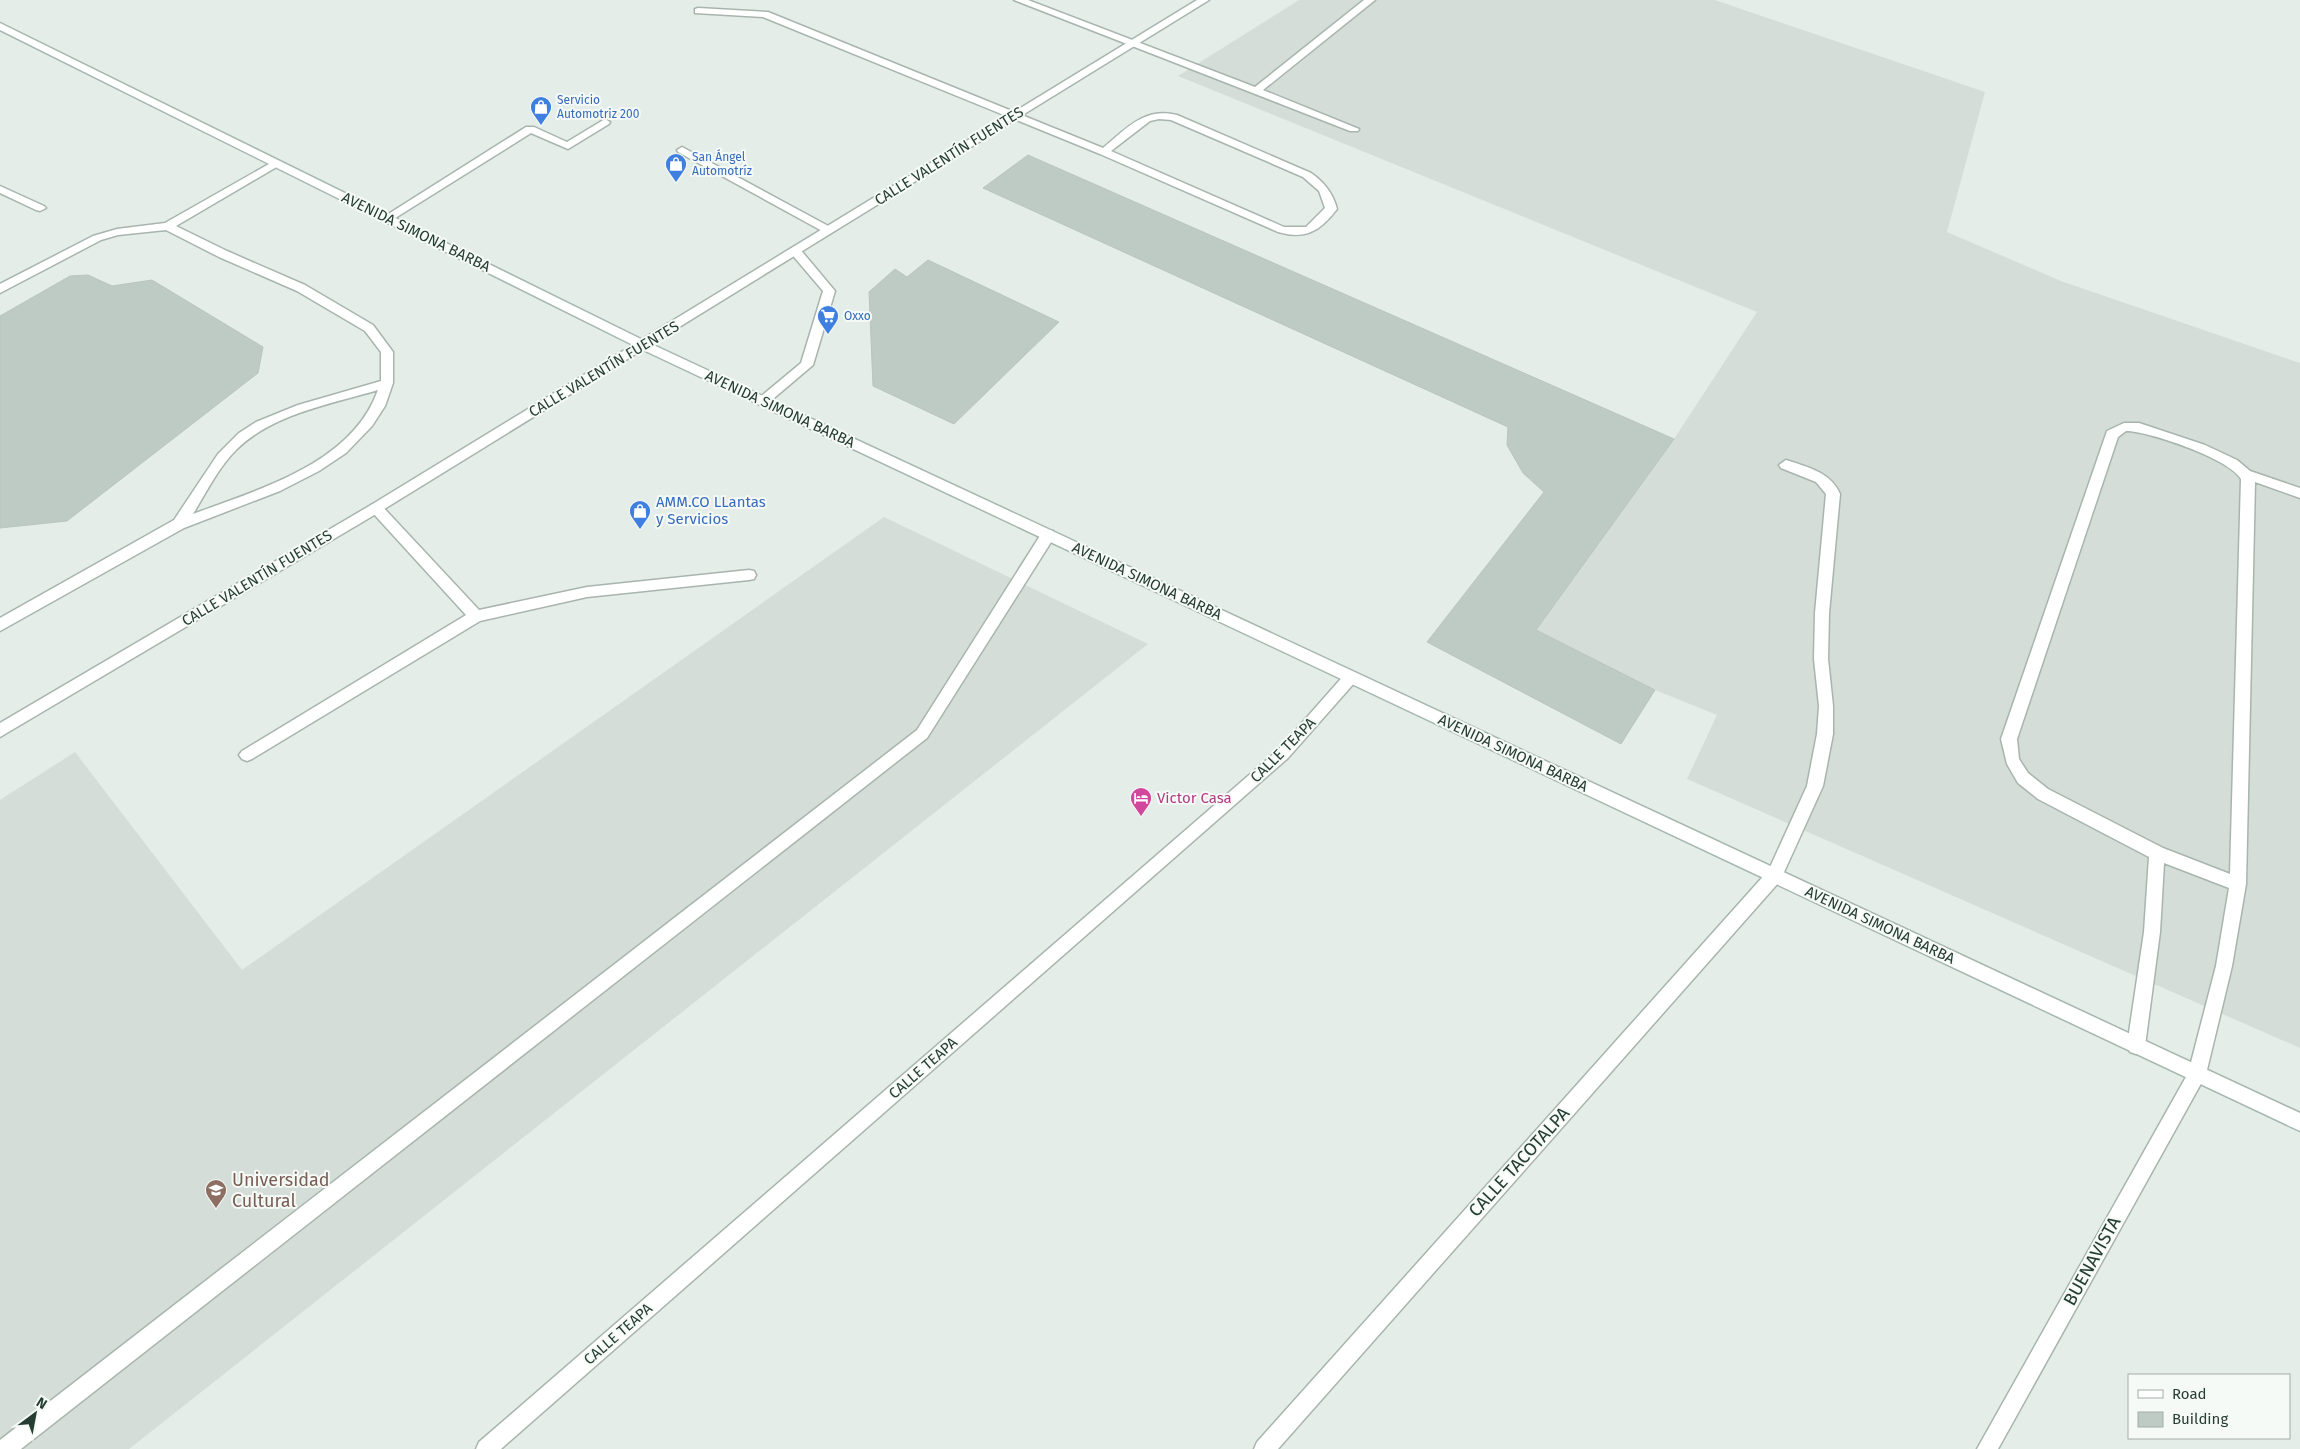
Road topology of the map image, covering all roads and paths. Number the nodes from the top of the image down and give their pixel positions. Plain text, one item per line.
1 (1019, 0) edge
2 (1204, 0) edge
3 (1370, 0) edge
4 (698, 11) dead end
5 (0, 26) edge
6 (1133, 43) junction
7 (1256, 90) junction
8 (1015, 116) junction
9 (605, 122) dead end
10 (1354, 128) dead end
11 (682, 150) dead end
12 (1104, 152) junction
13 (276, 163) junction
14 (0, 189) edge
15 (40, 208) dead end
16 (388, 218) junction
17 (168, 226) junction
18 (828, 230) junction
19 (795, 251) junction
20 (0, 276) edge
21 (5, 286) edge
22 (643, 345) junction
23 (387, 384) junction
24 (763, 401) junction
25 (1786, 465) dead end
26 (2248, 475) junction
27 (2300, 493) edge
28 (376, 508) junction
29 (180, 524) junction
30 (1048, 535) junction
31 (749, 576) dead end
32 (476, 616) junction
33 (0, 625) edge
34 (1351, 677) junction
35 (0, 731) edge
36 (247, 755) dead end
37 (2157, 854) junction
38 (1774, 876) junction
39 (2238, 884) junction
40 (2136, 1046) junction
41 (2197, 1074) junction
42 (2300, 1122) edge
43 (5, 1449) edge
44 (486, 1449) edge
45 (1264, 1449) edge
46 (1987, 1449) edge

1 - 6 street
2 - 6 street, CALLE VALENTÍN FUENTES
3 - 7 street
4 - 8 street
5 - 13 street, AVENIDA SIMONA BARBA
6 - 7 street
6 - 8 street, CALLE VALENTÍN FUENTES
7 - 10 street
8 - 12 street
8 - 18 street, CALLE VALENTÍN FUENTES
9 - 16 street
11 - 18 street
12 - 12 street
13 - 16 street, AVENIDA SIMONA BARBA
13 - 17 street
14 - 15 street
16 - 22 street, AVENIDA SIMONA BARBA
17 - 21 street
17 - 23 street
18 - 19 street, CALLE VALENTÍN FUENTES
19 - 22 street, CALLE VALENTÍN FUENTES
19 - 24 street
20 - 21 street
22 - 24 street, AVENIDA SIMONA BARBA
22 - 28 street, CALLE VALENTÍN FUENTES
23 - 29 street
23 - 29 street
24 - 30 street, AVENIDA SIMONA BARBA
25 - 38 street, CALLE TACOTALPA
26 - 27 street
26 - 37 street
26 - 39 street, BUENAVISTA
28 - 32 street
28 - 35 street, CALLE VALENTÍN FUENTES
29 - 33 street
30 - 34 street, AVENIDA SIMONA BARBA
30 - 43 street
31 - 32 street
32 - 36 street
34 - 38 street, AVENIDA SIMONA BARBA
34 - 44 street, CALLE TEAPA
37 - 39 street
37 - 40 street
38 - 40 street, AVENIDA SIMONA BARBA
38 - 45 street, CALLE TACOTALPA
39 - 41 street, BUENAVISTA
40 - 41 street, AVENIDA SIMONA BARBA
41 - 42 street, AVENIDA SIMONA BARBA
41 - 46 street, BUENAVISTA

